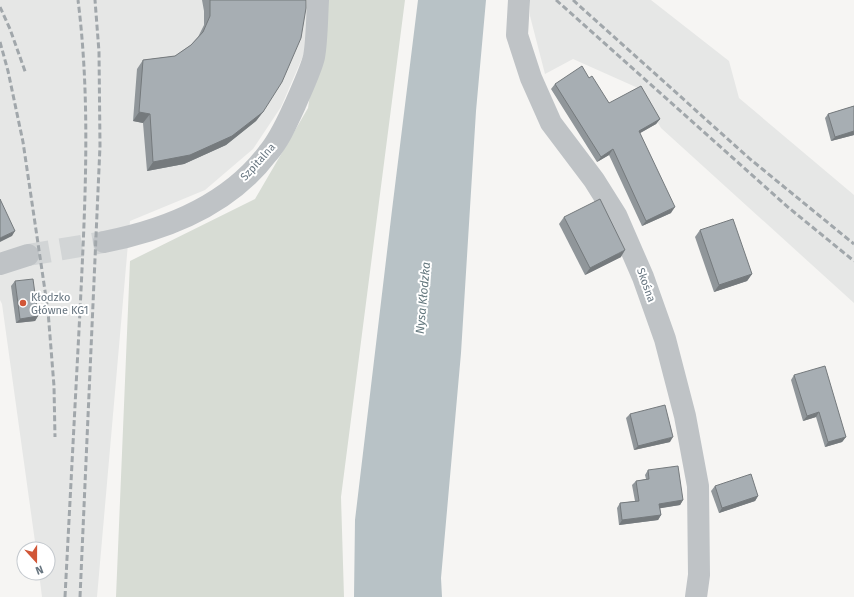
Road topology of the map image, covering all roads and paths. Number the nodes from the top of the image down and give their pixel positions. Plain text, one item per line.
1 (318, 0) edge
2 (519, 0) edge
3 (104, 242) tunnel mouth
4 (28, 255) tunnel mouth
5 (0, 264) edge
6 (696, 597) edge

1 - 3 street, Szpitalna
2 - 6 street, Skośna
4 - 5 street

